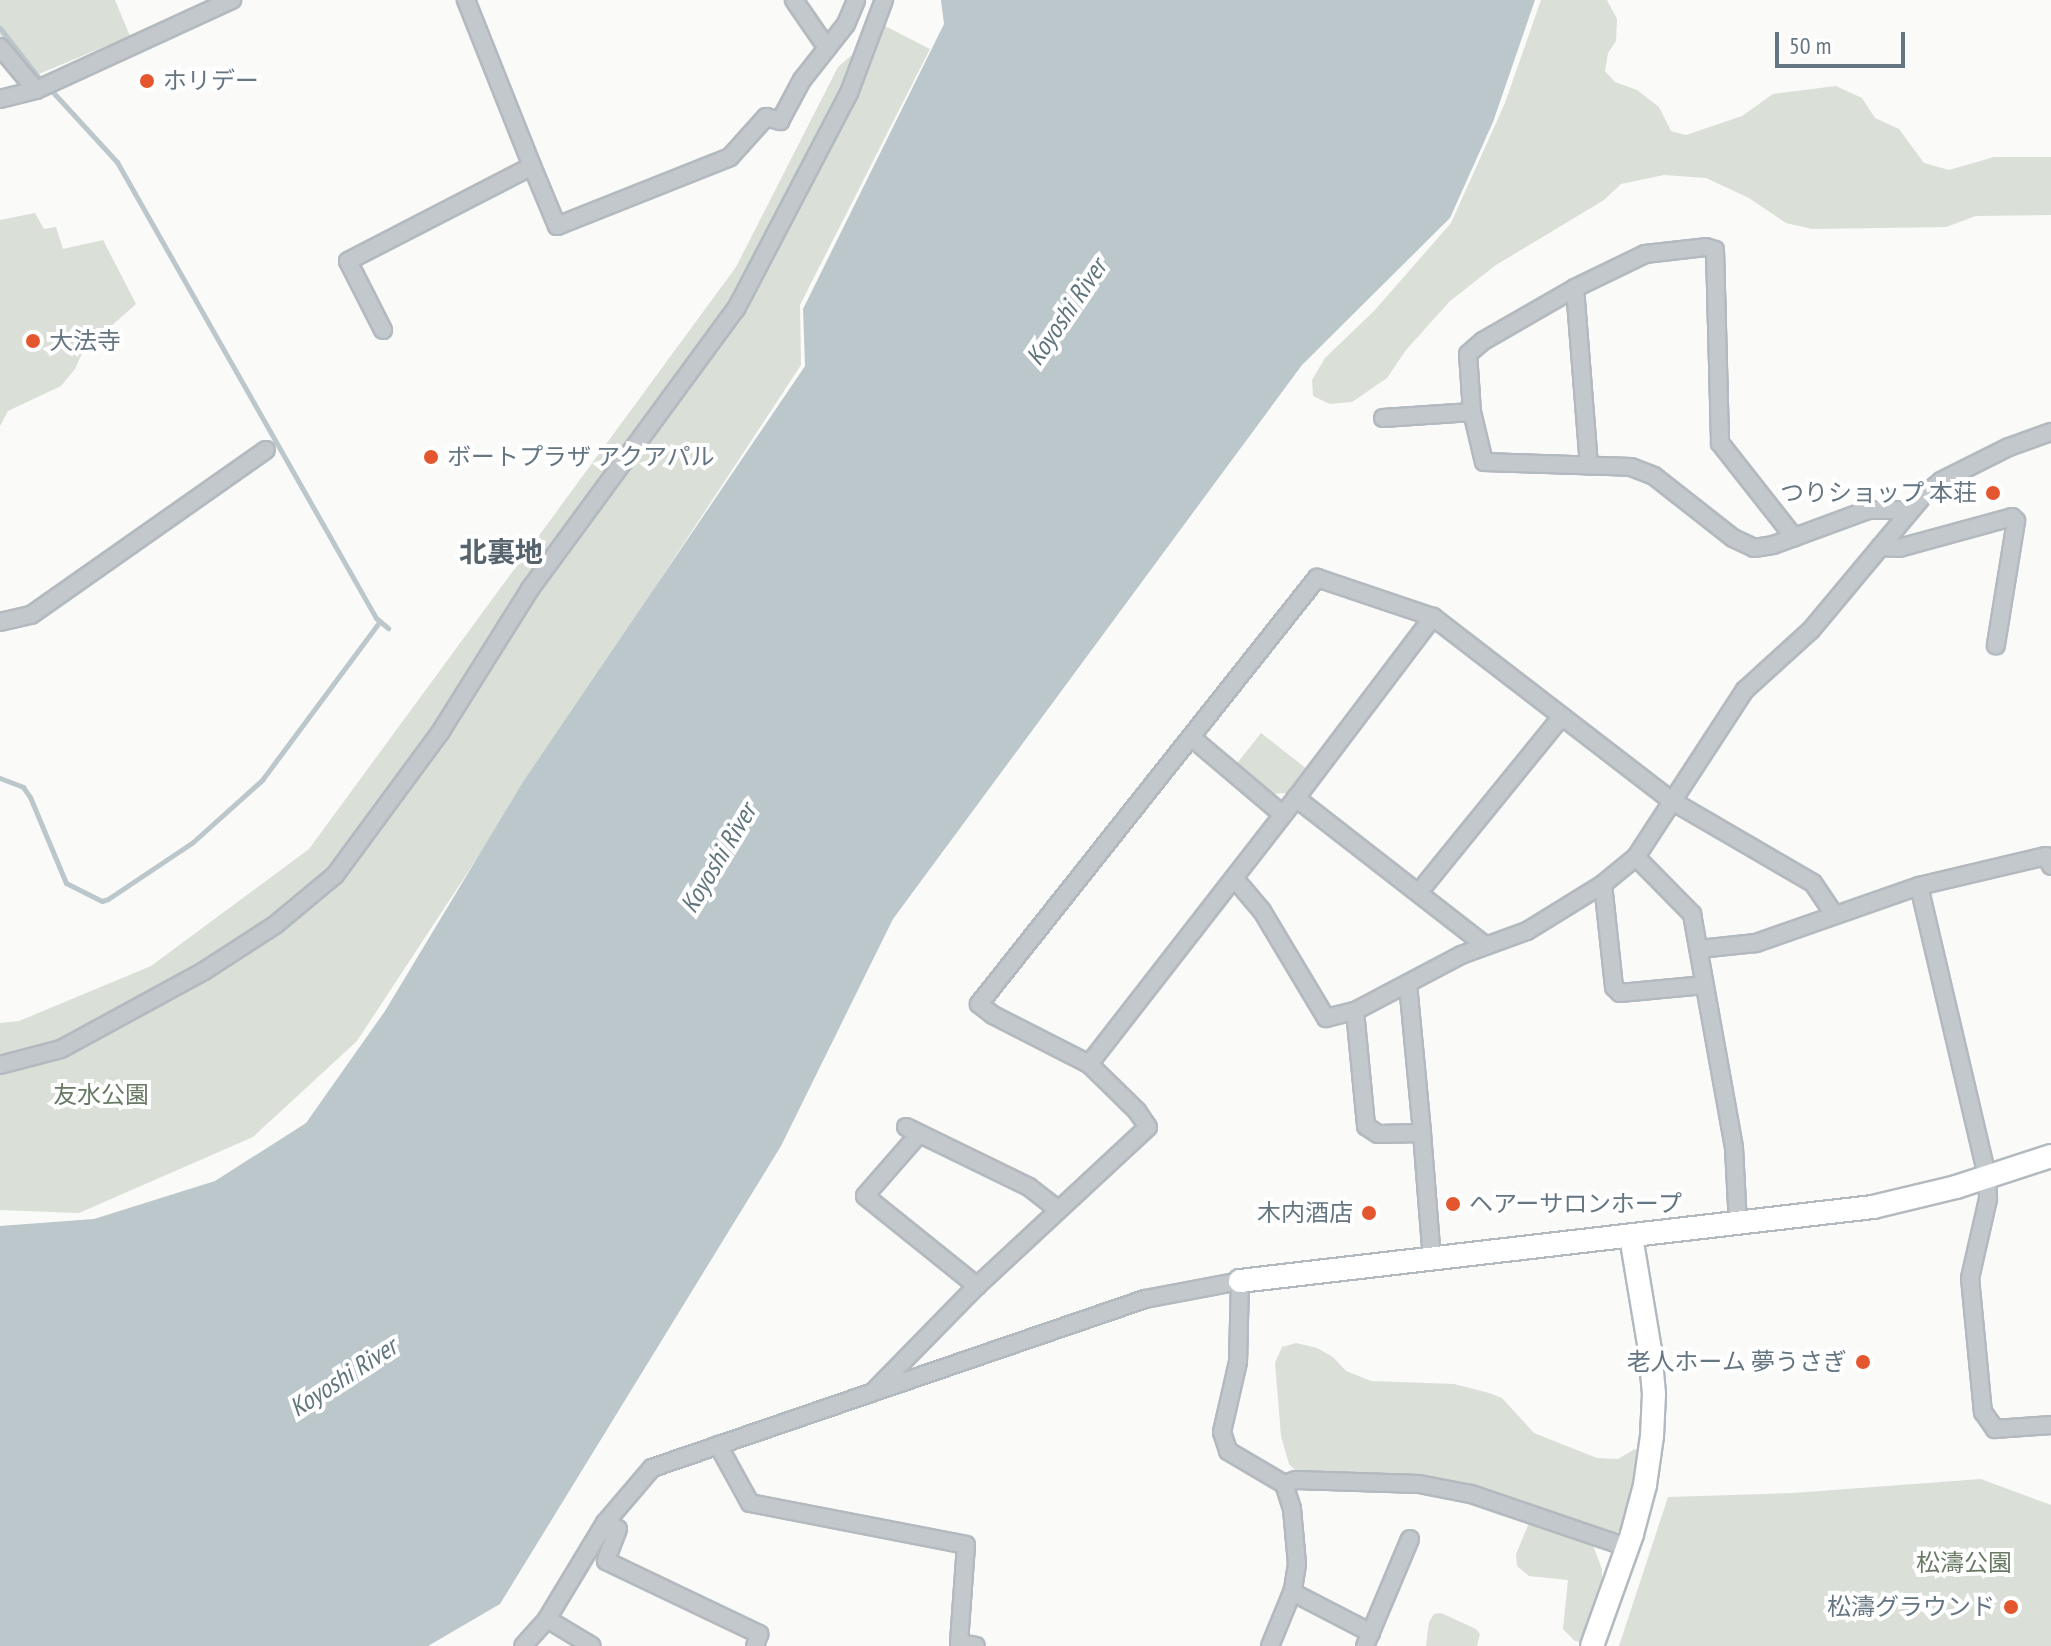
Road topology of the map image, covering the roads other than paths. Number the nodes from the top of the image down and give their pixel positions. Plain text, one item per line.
1 (232, 0) edge
2 (466, 0) edge
3 (794, 0) edge
4 (856, 0) edge
5 (884, 0) edge
6 (0, 47) edge
7 (827, 48) junction
8 (36, 90) junction
9 (0, 99) edge
10 (532, 166) junction
11 (1575, 288) junction
12 (383, 330) dead end
13 (1472, 412) junction
14 (1383, 418) dead end
15 (2051, 432) edge
16 (266, 450) dead end
17 (1589, 465) junction
18 (1911, 510) junction
19 (1794, 537) junction
20 (1880, 547) junction
21 (1433, 617) junction
22 (0, 622) edge
23 (1996, 645) dead end
24 (1561, 717) junction
25 (1191, 737) junction
26 (1296, 798) junction
27 (1672, 801) junction
28 (1282, 814) junction
29 (1636, 857) junction
30 (2051, 866) edge
31 (1234, 878) junction
32 (1603, 884) junction
33 (1919, 886) junction
34 (1419, 892) junction
35 (1834, 914) junction
36 (1485, 945) junction
37 (1699, 949) junction
38 (1408, 984) junction
39 (1705, 985) junction
40 (1355, 1011) junction
41 (1089, 1064) junction
42 (0, 1065) edge
43 (1422, 1133) junction
44 (2051, 1156) edge
45 (1987, 1177) junction
46 (1057, 1209) junction
47 (1738, 1225) junction
48 (1631, 1237) junction
49 (1432, 1259) junction
50 (1240, 1281) junction
51 (977, 1286) junction
52 (871, 1395) junction
53 (2051, 1425) edge
54 (718, 1445) junction
55 (1284, 1484) junction
56 (605, 1523) junction
57 (1410, 1539) dead end
58 (1627, 1547) junction
59 (1292, 1592) junction
60 (547, 1619) junction
61 (1368, 1639) edge
62 (523, 1646) edge
63 (592, 1646) edge
64 (755, 1646) edge
65 (976, 1646) edge
66 (1270, 1646) edge
67 (1592, 1646) edge

1 - 8 street
2 - 10 street
3 - 7 street
4 - 7 street
5 - 42 street
6 - 8 street
7 - 10 street
8 - 9 street
10 - 12 street
11 - 13 street
11 - 17 street
11 - 19 street
13 - 14 street
13 - 17 street
15 - 18 street
16 - 22 street
17 - 19 street
18 - 19 street
18 - 20 street
20 - 23 street
20 - 27 street
21 - 24 street
21 - 25 street
21 - 26 street
24 - 27 street
24 - 34 street
25 - 28 street
25 - 41 street
26 - 28 street
26 - 34 street
27 - 29 street
27 - 35 street
28 - 31 street
29 - 32 street
29 - 37 street
30 - 33 street
31 - 40 street
31 - 41 street
32 - 36 street
32 - 39 street
33 - 35 street
33 - 45 street
34 - 36 street
35 - 37 street
36 - 38 street
37 - 39 street
38 - 40 street
38 - 43 street
39 - 47 street
40 - 43 street
41 - 46 street
43 - 49 street
44 - 45 street
45 - 47 street
45 - 53 street
46 - 51 street
46 - 51 street
47 - 48 street
48 - 49 street
48 - 58 street
49 - 50 street
50 - 52 street
50 - 55 street
51 - 52 street
52 - 54 street
54 - 56 street
54 - 65 street
55 - 58 street
55 - 59 street
56 - 60 street
56 - 64 street
57 - 61 street
58 - 67 street
59 - 61 street
59 - 66 street
60 - 62 street
60 - 63 street

